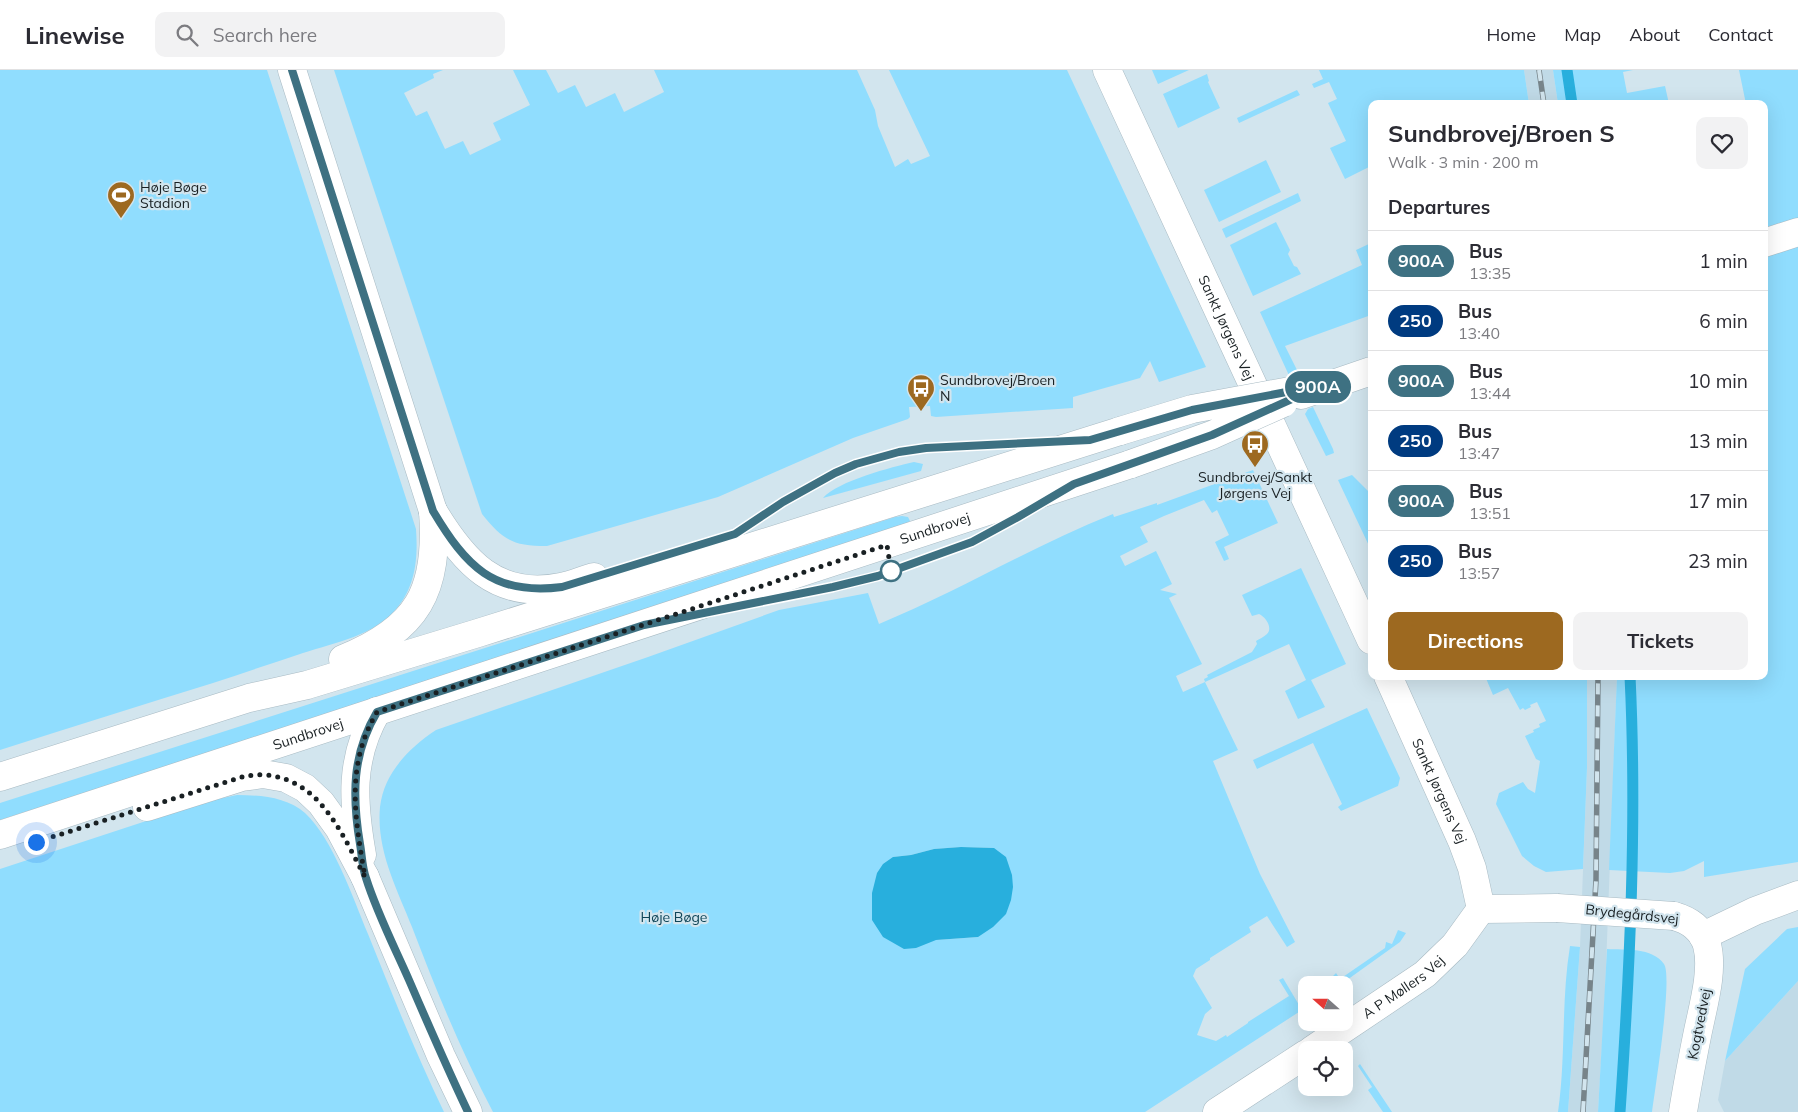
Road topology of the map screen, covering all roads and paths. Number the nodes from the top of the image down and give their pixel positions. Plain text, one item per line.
1 (292, 70) edge
2 (1107, 70) edge
3 (1798, 232) edge
4 (1768, 242) edge
5 (1368, 371) edge
6 (1368, 371) edge
7 (1323, 385) junction
8 (1264, 407) junction
9 (1090, 440) junction
10 (433, 511) junction
11 (1368, 633) edge
12 (1390, 680) edge
13 (249, 698) junction
14 (377, 712) junction
15 (0, 777) edge
16 (0, 835) edge
17 (0, 853) edge
18 (365, 877) junction
19 (1798, 895) edge
20 (1481, 910) junction
21 (1703, 936) junction
22 (1325, 1041) edge
23 (1298, 1059) edge
24 (468, 1112) edge
25 (1217, 1112) edge
26 (1683, 1112) edge

1 - 10 main road
2 - 8 main road, Sankt Jørgens Vej
3 - 4 main road
5 - 8 main road
6 - 7 main road, Sundbrovej
7 - 9 main road, Sundbrovej, bridge
7 - 14 main road, Sundbrovej, bridge
8 - 11 main road, Sankt Jørgens Vej
9 - 10 main road
9 - 13 main road, Sundbrovej
10 - 13 main road
12 - 20 main road, Sankt Jørgens Vej
13 - 15 main road, Sundbrovej
14 - 16 main road, Sundbrovej
14 - 18 main road
17 - 18 main road
18 - 24 main road
19 - 21 main road
20 - 21 main road, Brydegårdsvej, bridge
20 - 22 main road, A P Møllers Vej
21 - 26 main road, Kogtvedvej
23 - 25 main road

